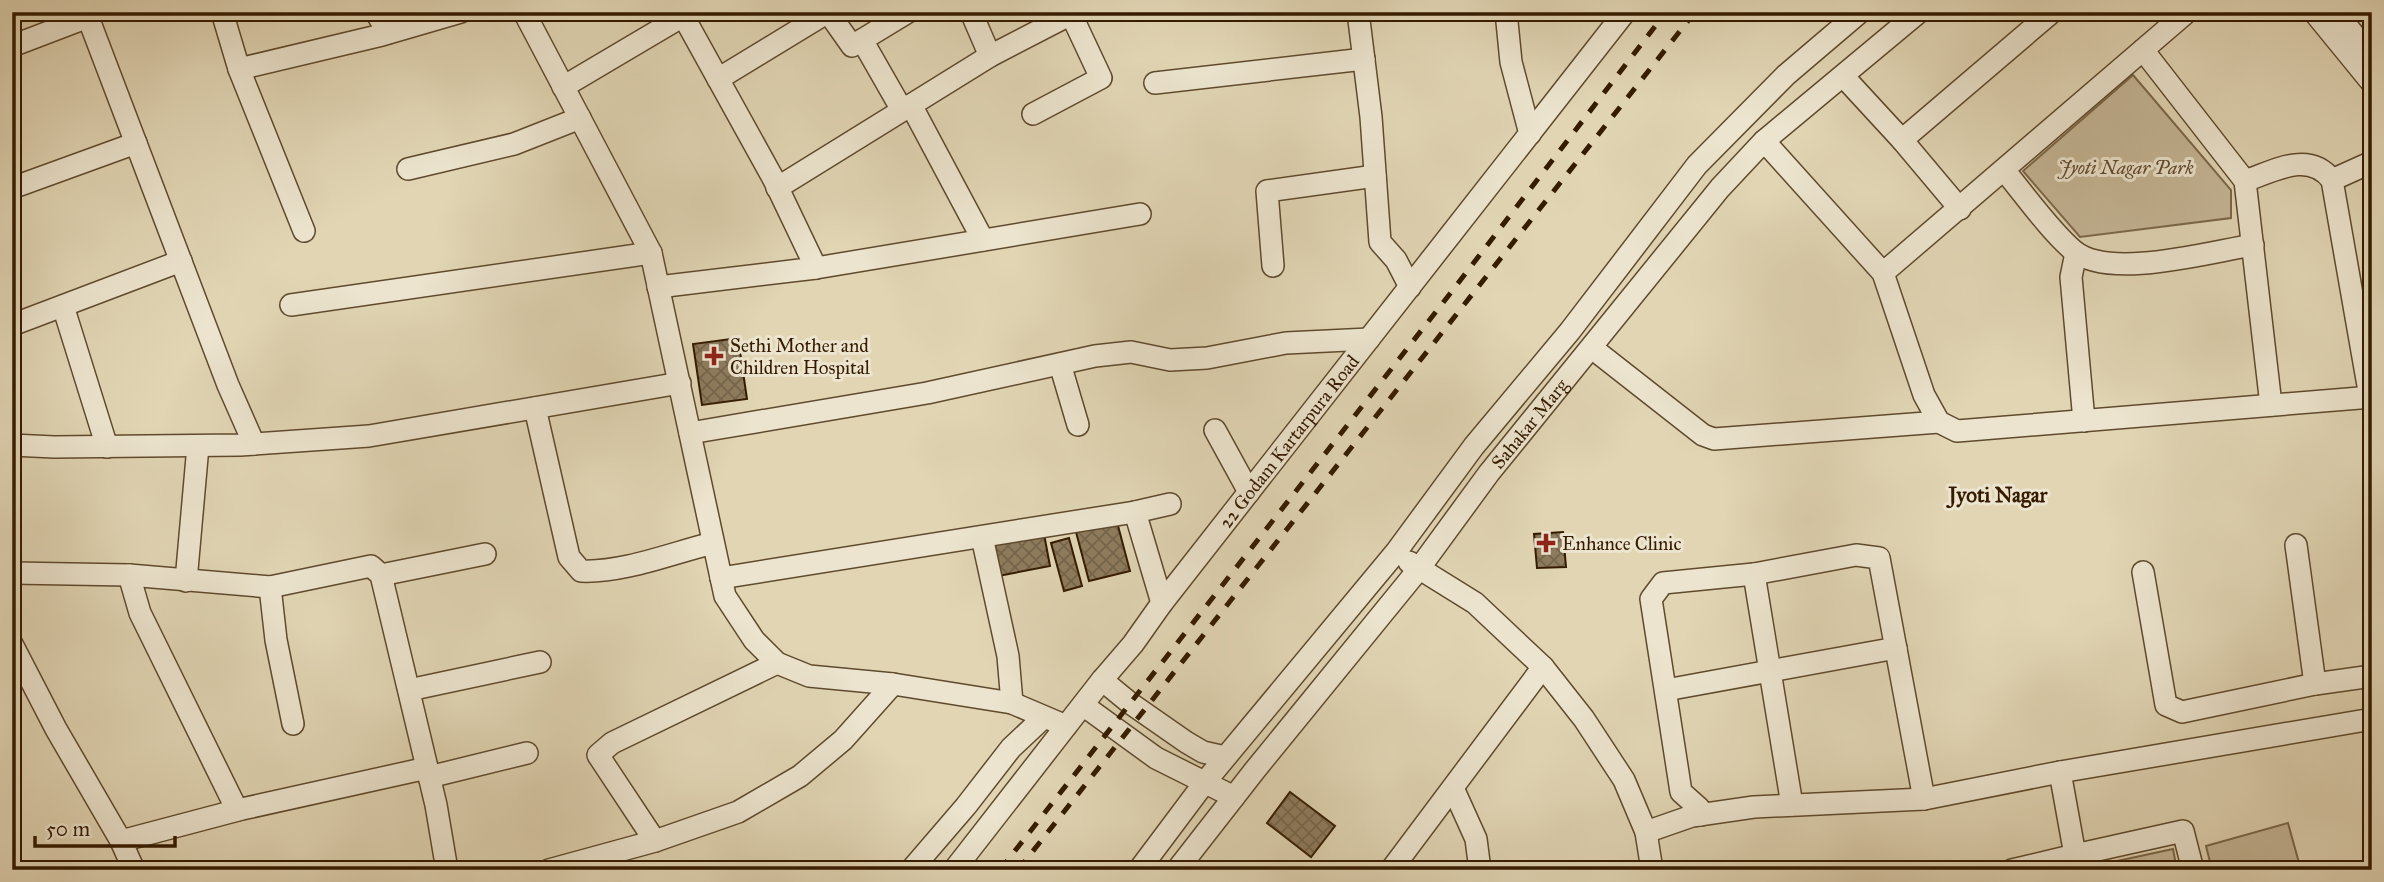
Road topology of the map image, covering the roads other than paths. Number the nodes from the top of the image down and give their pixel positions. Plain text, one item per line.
1 (222, 12) edge
2 (376, 12) edge
3 (461, 12) edge
4 (524, 12) edge
5 (828, 12) edge
6 (908, 12) edge
7 (971, 12) edge
8 (1358, 12) edge
9 (1506, 12) edge
10 (1625, 12) edge
11 (1860, 12) edge
12 (1919, 12) edge
13 (2052, 12) edge
14 (2187, 12) edge
15 (2314, 12) edge
16 (2336, 12) edge
17 (1073, 13) edge
18 (682, 14) edge
19 (87, 15) edge
20 (388, 33) junction
21 (862, 40) junction
22 (12, 46) edge
23 (2143, 50) junction
24 (990, 56) junction
25 (2372, 58) edge
26 (1364, 59) junction
27 (240, 69) junction
28 (1843, 76) junction
29 (718, 79) junction
30 (1155, 83) dead end
31 (2372, 83) edge
32 (563, 87) junction
33 (906, 107) junction
34 (1033, 114) dead end
35 (580, 118) junction
36 (1530, 134) junction
37 (1902, 139) junction
38 (1764, 141) junction
39 (136, 143) junction
40 (2372, 162) edge
41 (408, 169) dead end
42 (2004, 170) junction
43 (1375, 176) junction
44 (2332, 180) junction
45 (2245, 181) junction
46 (12, 188) edge
47 (777, 188) junction
48 (1960, 209) junction
49 (1140, 214) dead end
50 (304, 231) dead end
51 (983, 240) junction
52 (2253, 245) junction
53 (651, 253) junction
54 (2076, 253) junction
55 (181, 261) junction
56 (1273, 266) dead end
57 (816, 268) junction
58 (1883, 273) junction
59 (658, 286) junction
60 (1410, 287) junction
61 (291, 305) dead end
62 (63, 306) junction
63 (12, 325) edge
64 (1369, 339) junction
65 (1592, 348) junction
66 (1060, 364) junction
67 (680, 383) junction
68 (2371, 397) edge
69 (2271, 405) junction
70 (536, 408) junction
71 (2084, 421) junction
72 (1939, 422) junction
73 (1078, 425) dead end
74 (1215, 430) dead end
75 (690, 433) junction
76 (12, 444) edge
77 (254, 444) junction
78 (198, 446) junction
79 (107, 447) junction
80 (1249, 492) junction
81 (1170, 504) dead end
82 (1135, 512) junction
83 (982, 537) junction
84 (713, 543) junction
85 (2296, 545) dead end
86 (1396, 552) junction
87 (485, 554) dead end
88 (1418, 570) junction
89 (2143, 572) dead end
90 (12, 573) edge
91 (1755, 574) junction
92 (129, 575) junction
93 (381, 575) junction
94 (721, 578) junction
95 (186, 582) junction
96 (270, 587) junction
97 (1162, 603) junction
98 (12, 644) edge
99 (1896, 648) junction
100 (540, 662) dead end
101 (777, 663) junction
102 (1543, 667) junction
103 (1769, 671) junction
104 (2372, 676) edge
105 (1102, 680) junction
106 (893, 684) junction
107 (2315, 684) junction
108 (408, 690) junction
109 (1666, 691) junction
110 (1012, 703) junction
111 (1083, 705) junction
112 (1043, 718) junction
113 (2372, 719) edge
114 (293, 724) dead end
115 (1066, 726) junction
116 (527, 753) dead end
117 (1225, 757) junction
118 (2060, 772) junction
119 (428, 773) junction
120 (1205, 782) junction
121 (1453, 788) junction
122 (1234, 797) junction
123 (1924, 799) junction
124 (1792, 805) junction
125 (237, 810) junction
126 (1701, 814) junction
127 (1646, 832) junction
128 (121, 841) junction
129 (655, 841) junction
130 (2075, 855) junction
131 (134, 870) edge
132 (447, 870) edge
133 (549, 870) edge
134 (911, 870) edge
135 (954, 870) edge
136 (1139, 870) edge
137 (1177, 870) edge
138 (1391, 870) edge
139 (1480, 870) edge
140 (1652, 870) edge
141 (2012, 870) edge
142 (2193, 870) edge

1 - 27 street
2 - 20 street
3 - 20 street
4 - 32 street
5 - 21 street
5 - 29 street
6 - 21 street
7 - 24 street
8 - 26 street
9 - 36 street
10 - 36 street, 22 Godam Kartarpura Road
11 - 86 street, Sahakar Marg
12 - 28 street, Sahakar Marg
13 - 37 street
14 - 23 street
15 - 31 street
16 - 25 street
17 - 24 street
17 - 34 street
18 - 29 street
18 - 32 street
19 - 22 street
19 - 39 street
20 - 27 street
21 - 33 street
23 - 42 street
23 - 45 street
24 - 33 street
26 - 30 street
26 - 43 street
27 - 50 street
28 - 37 street
28 - 38 street, Sahakar Marg
29 - 47 street
32 - 35 street
33 - 47 street
33 - 51 street
35 - 41 street
35 - 53 street
36 - 60 street, 22 Godam Kartarpura Road
37 - 48 street
38 - 58 street
38 - 65 street, Sahakar Marg
39 - 46 street
39 - 55 street
40 - 44 street
42 - 48 street
42 - 54 street
43 - 56 street
43 - 60 street
44 - 45 street
44 - 68 street
45 - 52 street
47 - 57 street
48 - 58 street
49 - 51 street
51 - 57 street
52 - 54 street
52 - 69 street
53 - 59 street
53 - 61 street
54 - 71 street
55 - 62 street
55 - 77 street
57 - 59 street
58 - 72 street
59 - 67 street
60 - 64 street, 22 Godam Kartarpura Road
62 - 63 street
62 - 79 street
64 - 66 street
64 - 80 street, 22 Godam Kartarpura Road
65 - 72 street
65 - 88 street, Sahakar Marg
66 - 73 street
66 - 75 street
67 - 70 street
67 - 75 street
68 - 69 street
69 - 71 street
70 - 77 street
70 - 84 street
71 - 72 street
74 - 80 street
75 - 84 street
76 - 79 street
77 - 78 street
78 - 79 street
78 - 95 street
80 - 97 street, 22 Godam Kartarpura Road
81 - 82 street
82 - 83 street
82 - 97 street
83 - 94 street
83 - 110 street
84 - 94 street
85 - 107 street
86 - 88 street
86 - 117 street, Sahakar Marg
87 - 93 street
88 - 102 street
88 - 122 street, Sahakar Marg
89 - 107 street
90 - 92 street
91 - 99 street
91 - 103 street
91 - 109 street
92 - 95 street
92 - 125 street
93 - 96 street
93 - 108 street
94 - 101 street
95 - 96 street
96 - 114 street
97 - 105 street, 22 Godam Kartarpura Road
98 - 128 street
99 - 103 street
99 - 123 street
100 - 108 street
101 - 106 street
101 - 129 street
102 - 121 street
102 - 127 street
103 - 109 street
103 - 124 street
104 - 107 street
105 - 111 street, 22 Godam Kartarpura Road
105 - 117 street
106 - 110 street
106 - 129 street
108 - 119 street
109 - 126 street
110 - 112 street
111 - 115 street, 22 Godam Kartarpura Road
111 - 120 street
112 - 115 street
112 - 134 street
113 - 118 street
115 - 135 street, 22 Godam Kartarpura Road
116 - 119 street
117 - 120 street, Sahakar Marg
118 - 123 street
118 - 130 street
119 - 125 street
119 - 132 street
120 - 122 street
120 - 136 street, Sahakar Marg
121 - 138 street
121 - 139 street
122 - 137 street, Sahakar Marg
123 - 124 street
124 - 126 street
125 - 128 street
126 - 127 street
127 - 140 street
128 - 131 street
129 - 133 street
130 - 141 street
130 - 142 street

